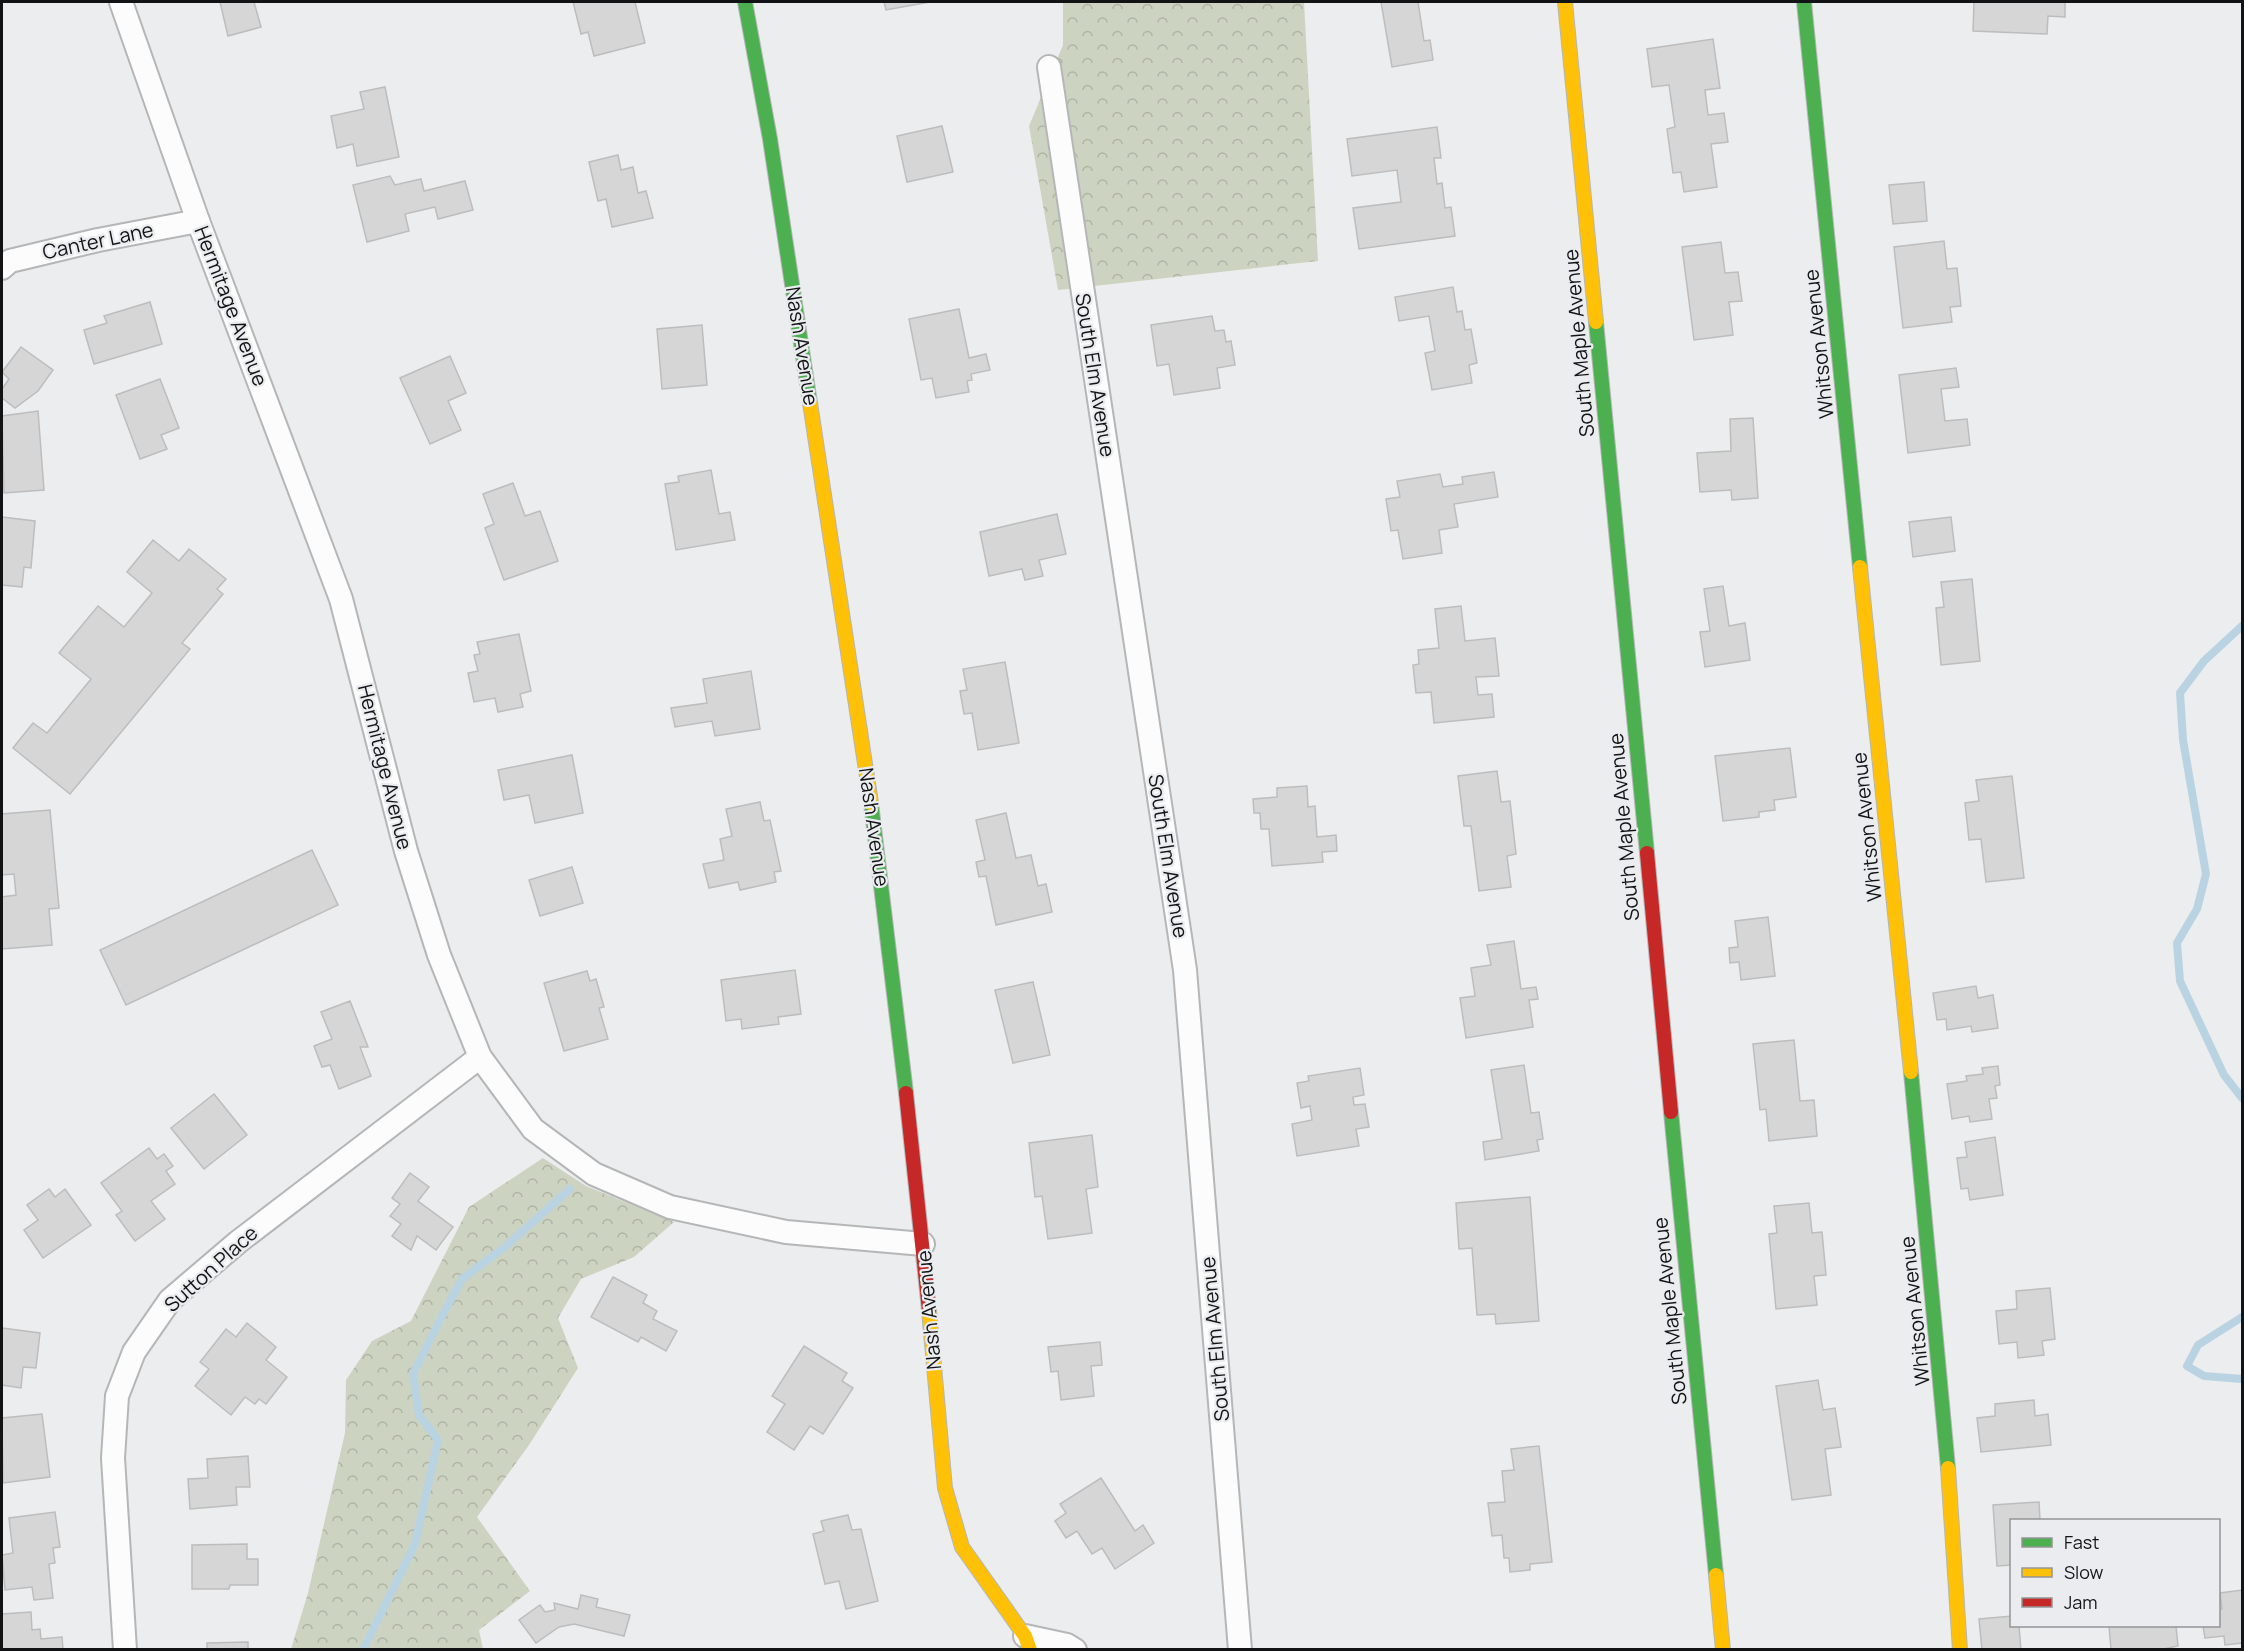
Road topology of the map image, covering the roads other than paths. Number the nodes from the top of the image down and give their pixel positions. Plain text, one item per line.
1 (121, 2) edge
2 (745, 2) edge
3 (1565, 2) edge
4 (1804, 2) edge
5 (1049, 68) dead end
6 (198, 221) junction
7 (2, 268) edge
8 (480, 1057) junction
9 (923, 1244) junction
10 (1028, 1643) edge
11 (126, 1650) edge
12 (1075, 1650) edge
13 (1240, 1650) edge
14 (1723, 1650) edge
15 (1960, 1650) edge

1 - 6 street, Hermitage Avenue
2 - 9 street, Nash Avenue
3 - 14 street, South Maple Avenue
4 - 15 street, Whitson Avenue
5 - 13 street, South Elm Avenue
6 - 7 street, Canter Lane
6 - 8 street, Hermitage Avenue
8 - 9 street, Hermitage Avenue
8 - 11 street, Sutton Place
9 - 10 street, Nash Avenue
10 - 12 street, Nash Avenue

